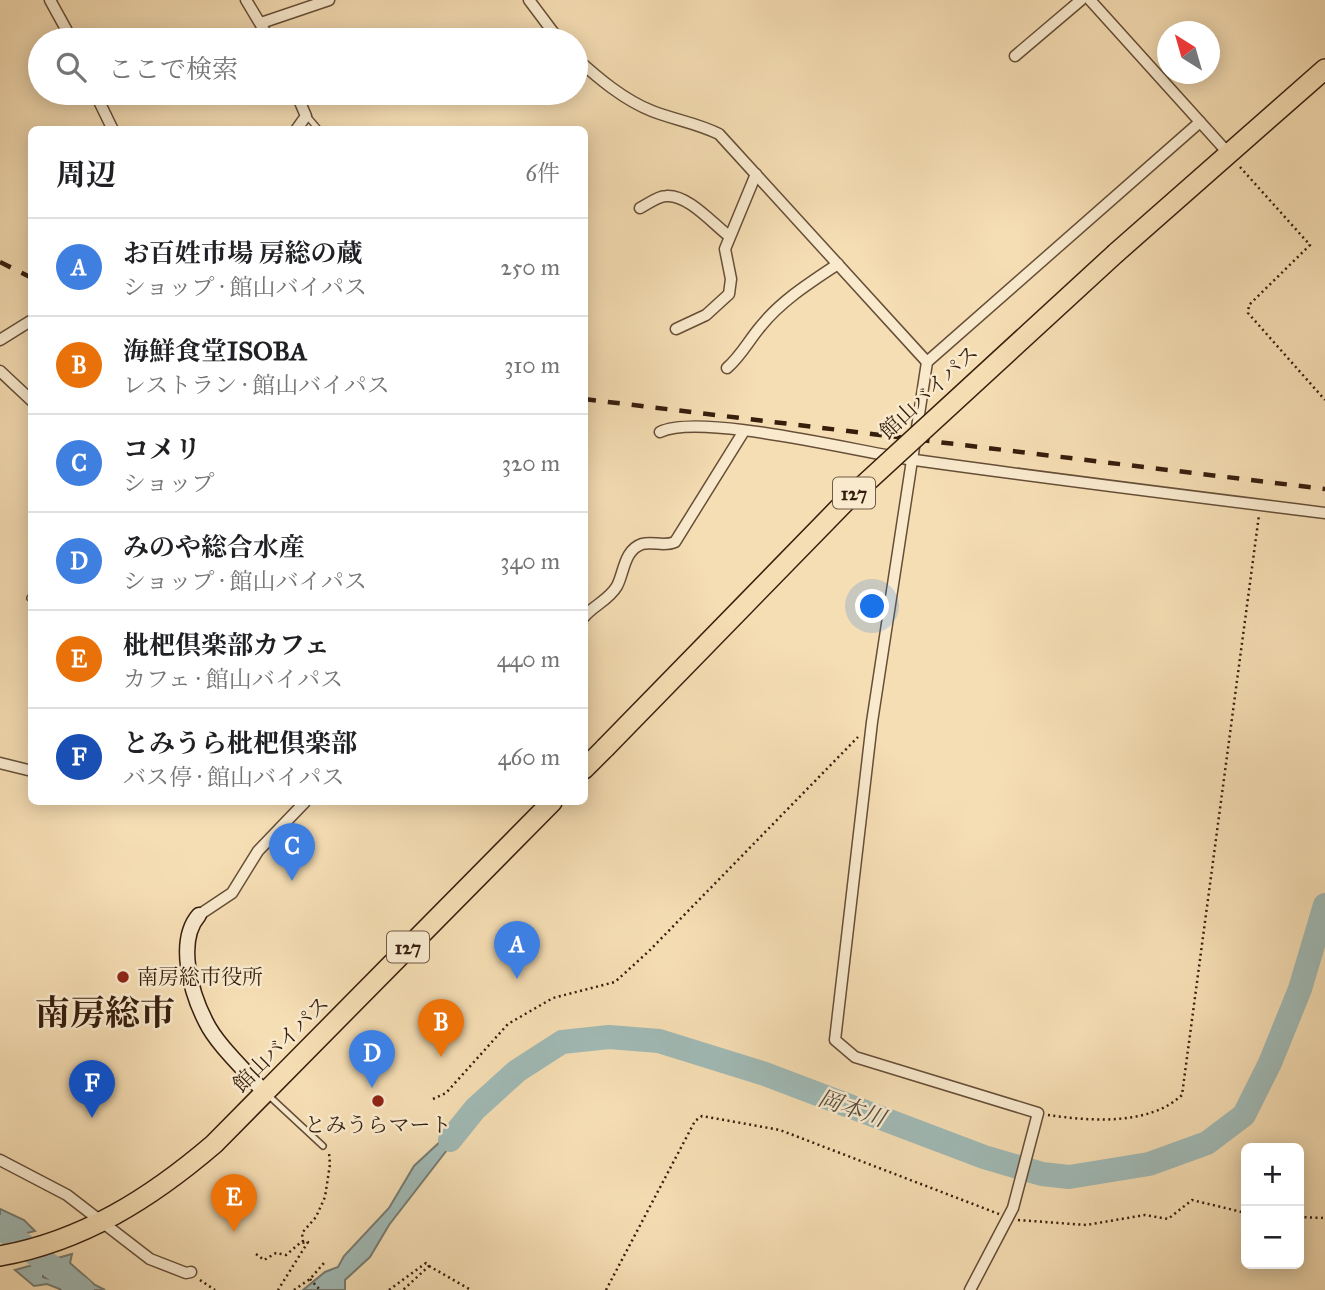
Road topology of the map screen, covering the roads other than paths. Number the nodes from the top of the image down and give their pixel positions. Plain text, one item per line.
1 (50, 0) edge
2 (246, 0) edge
3 (329, 0) edge
4 (529, 0) edge
5 (1081, 0) edge
6 (1090, 0) edge
7 (261, 23) junction
8 (65, 28) edge
9 (264, 28) edge
10 (550, 28) edge
11 (1015, 56) dead end
12 (588, 67) edge
13 (1325, 69) edge
14 (101, 105) edge
15 (301, 105) edge
16 (306, 116) junction
17 (1200, 122) junction
18 (111, 126) edge
19 (299, 126) edge
20 (315, 126) edge
21 (1229, 154) junction
22 (756, 174) junction
23 (640, 208) dead end
24 (729, 236) junction
25 (838, 264) junction
26 (28, 322) edge
27 (676, 330) dead end
28 (0, 340) edge
29 (927, 362) junction
30 (727, 368) dead end
31 (0, 371) edge
32 (28, 397) edge
33 (744, 431) junction
34 (660, 432) dead end
35 (912, 460) junction
36 (1325, 513) edge
37 (588, 614) edge
38 (0, 763) edge
39 (588, 765) edge
40 (28, 770) edge
41 (302, 805) edge
42 (549, 805) edge
43 (199, 915) joint
44 (264, 1092) junction
45 (326, 1148) road end
46 (0, 1160) edge
47 (99, 1223) junction
48 (0, 1256) edge
49 (191, 1272) road end
50 (970, 1290) edge

1 - 8 street
2 - 7 street
3 - 7 street
4 - 10 street
5 - 11 street
6 - 17 street
7 - 9 street
12 - 22 street
13 - 21 highway, 館山バイパス / 127
14 - 18 street
15 - 16 street
16 - 19 street
16 - 20 lane
17 - 21 street
17 - 29 street
21 - 39 highway, 館山バイパス / 127, bridge
22 - 24 street
22 - 25 street
23 - 24 street
24 - 27 street
25 - 29 street
25 - 30 street
26 - 28 street
29 - 35 street
31 - 32 street
33 - 34 street
33 - 35 street
33 - 37 street
35 - 36 street
35 - 50 street
38 - 40 street
41 - 43 street
42 - 44 highway, 館山バイパス / 127
43 - 44 street
44 - 45 lane
44 - 47 highway, 館山バイパス / 127
46 - 47 street
47 - 48 highway, 館山バイパス / 127
47 - 49 street

